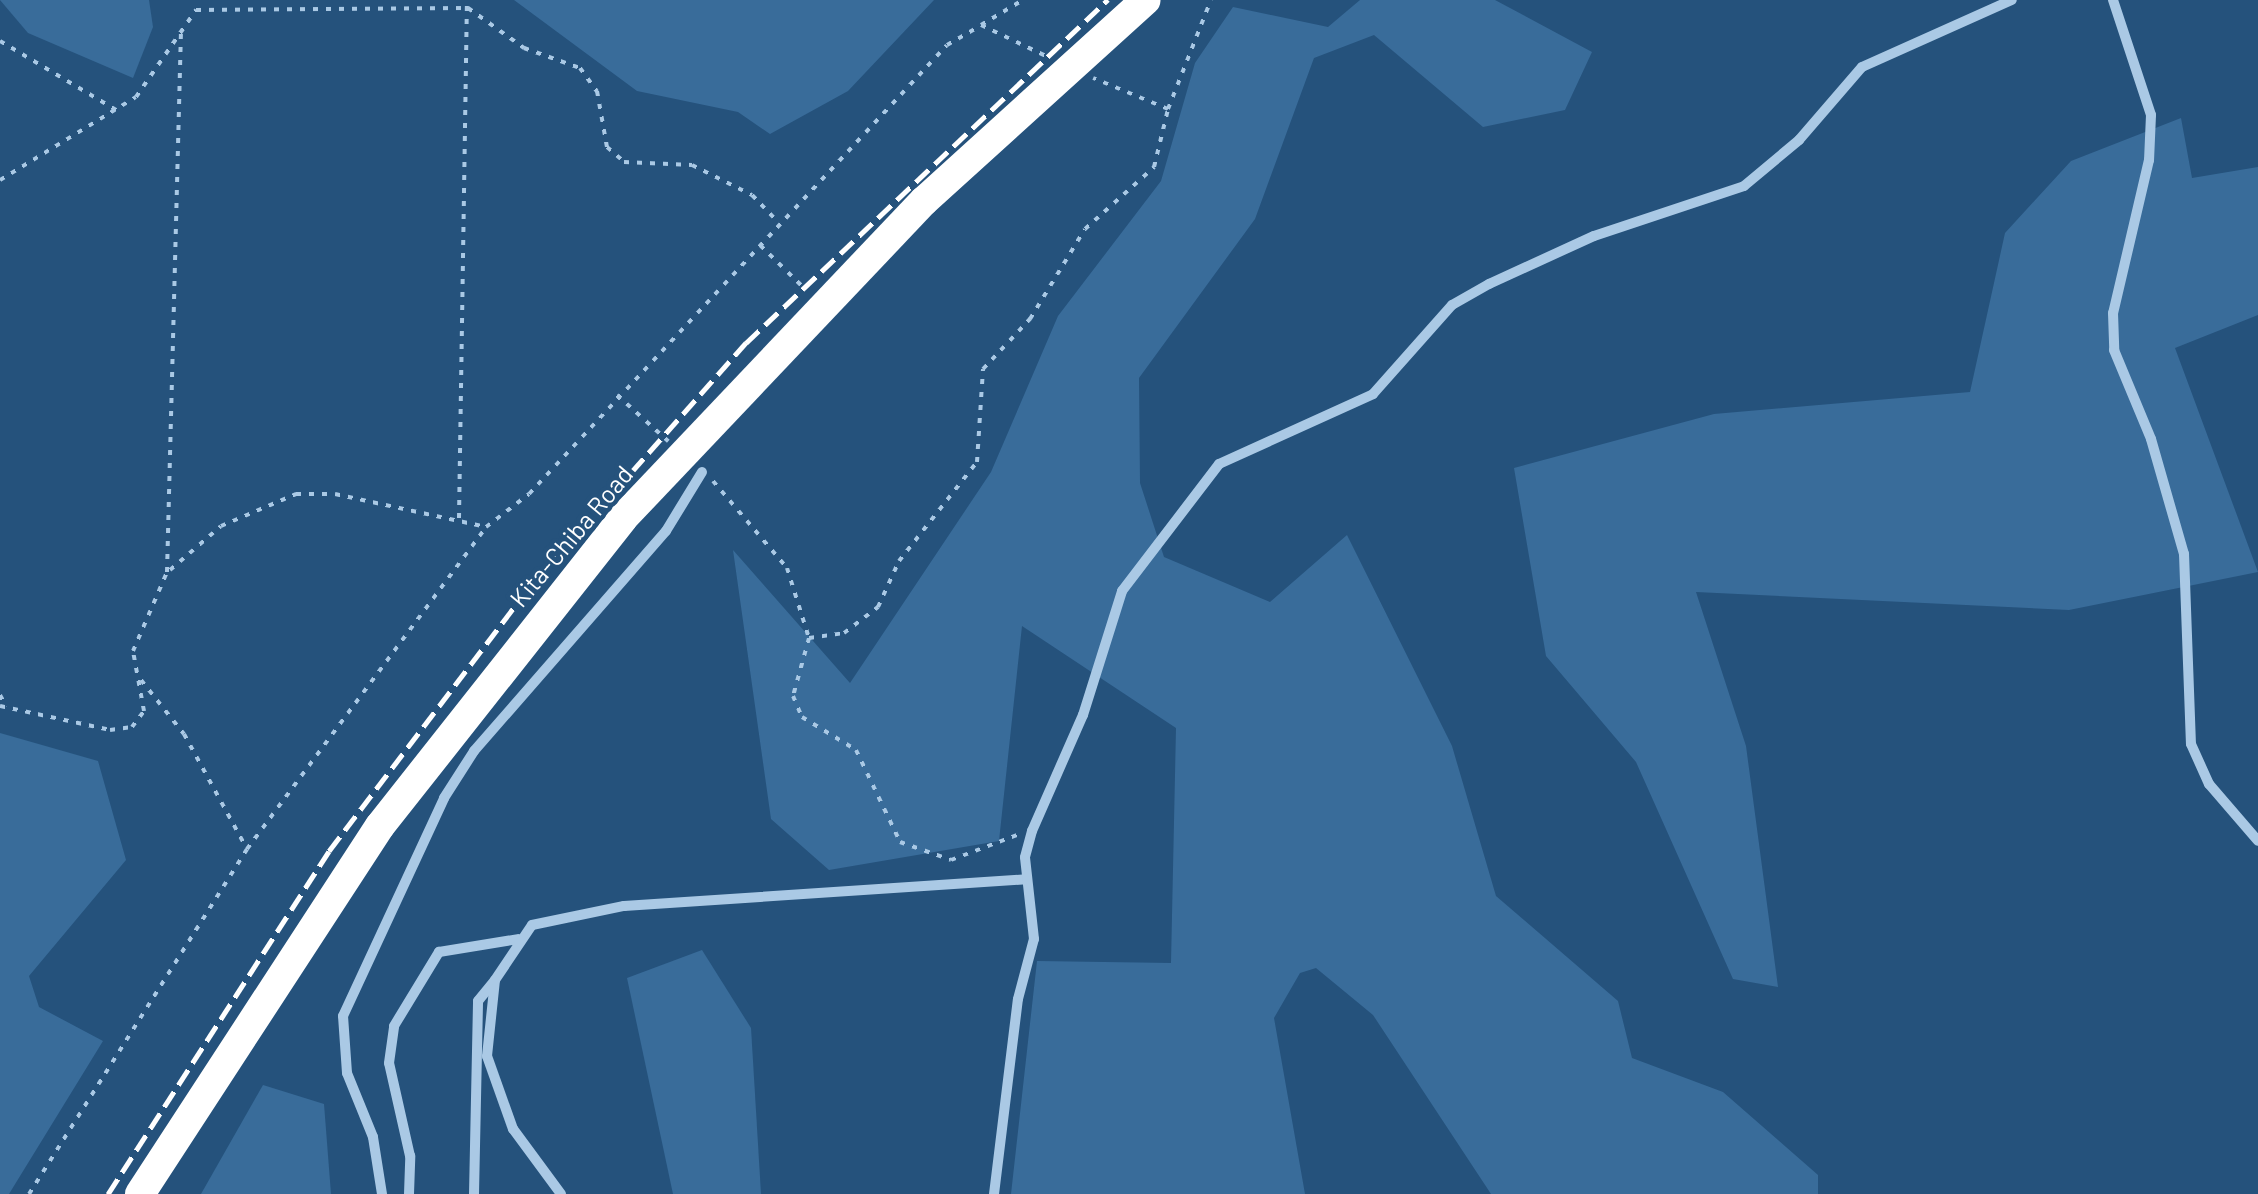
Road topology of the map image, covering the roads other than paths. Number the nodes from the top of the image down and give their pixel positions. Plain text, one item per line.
1 (1146, 0) edge
2 (2012, 0) edge
3 (2113, 0) edge
4 (702, 472) road end
5 (2258, 841) edge
6 (1026, 879) junction
7 (518, 939) junction
8 (495, 980) junction
9 (140, 1194) edge
10 (382, 1194) edge
11 (409, 1194) edge
12 (474, 1194) edge
13 (561, 1194) edge
14 (994, 1194) edge

1 - 9 highway, Kita-Chiba Road, bridge
2 - 6 street
3 - 5 street
4 - 10 street
6 - 7 street
6 - 14 street
7 - 8 street
7 - 11 street
8 - 12 street
8 - 13 street

